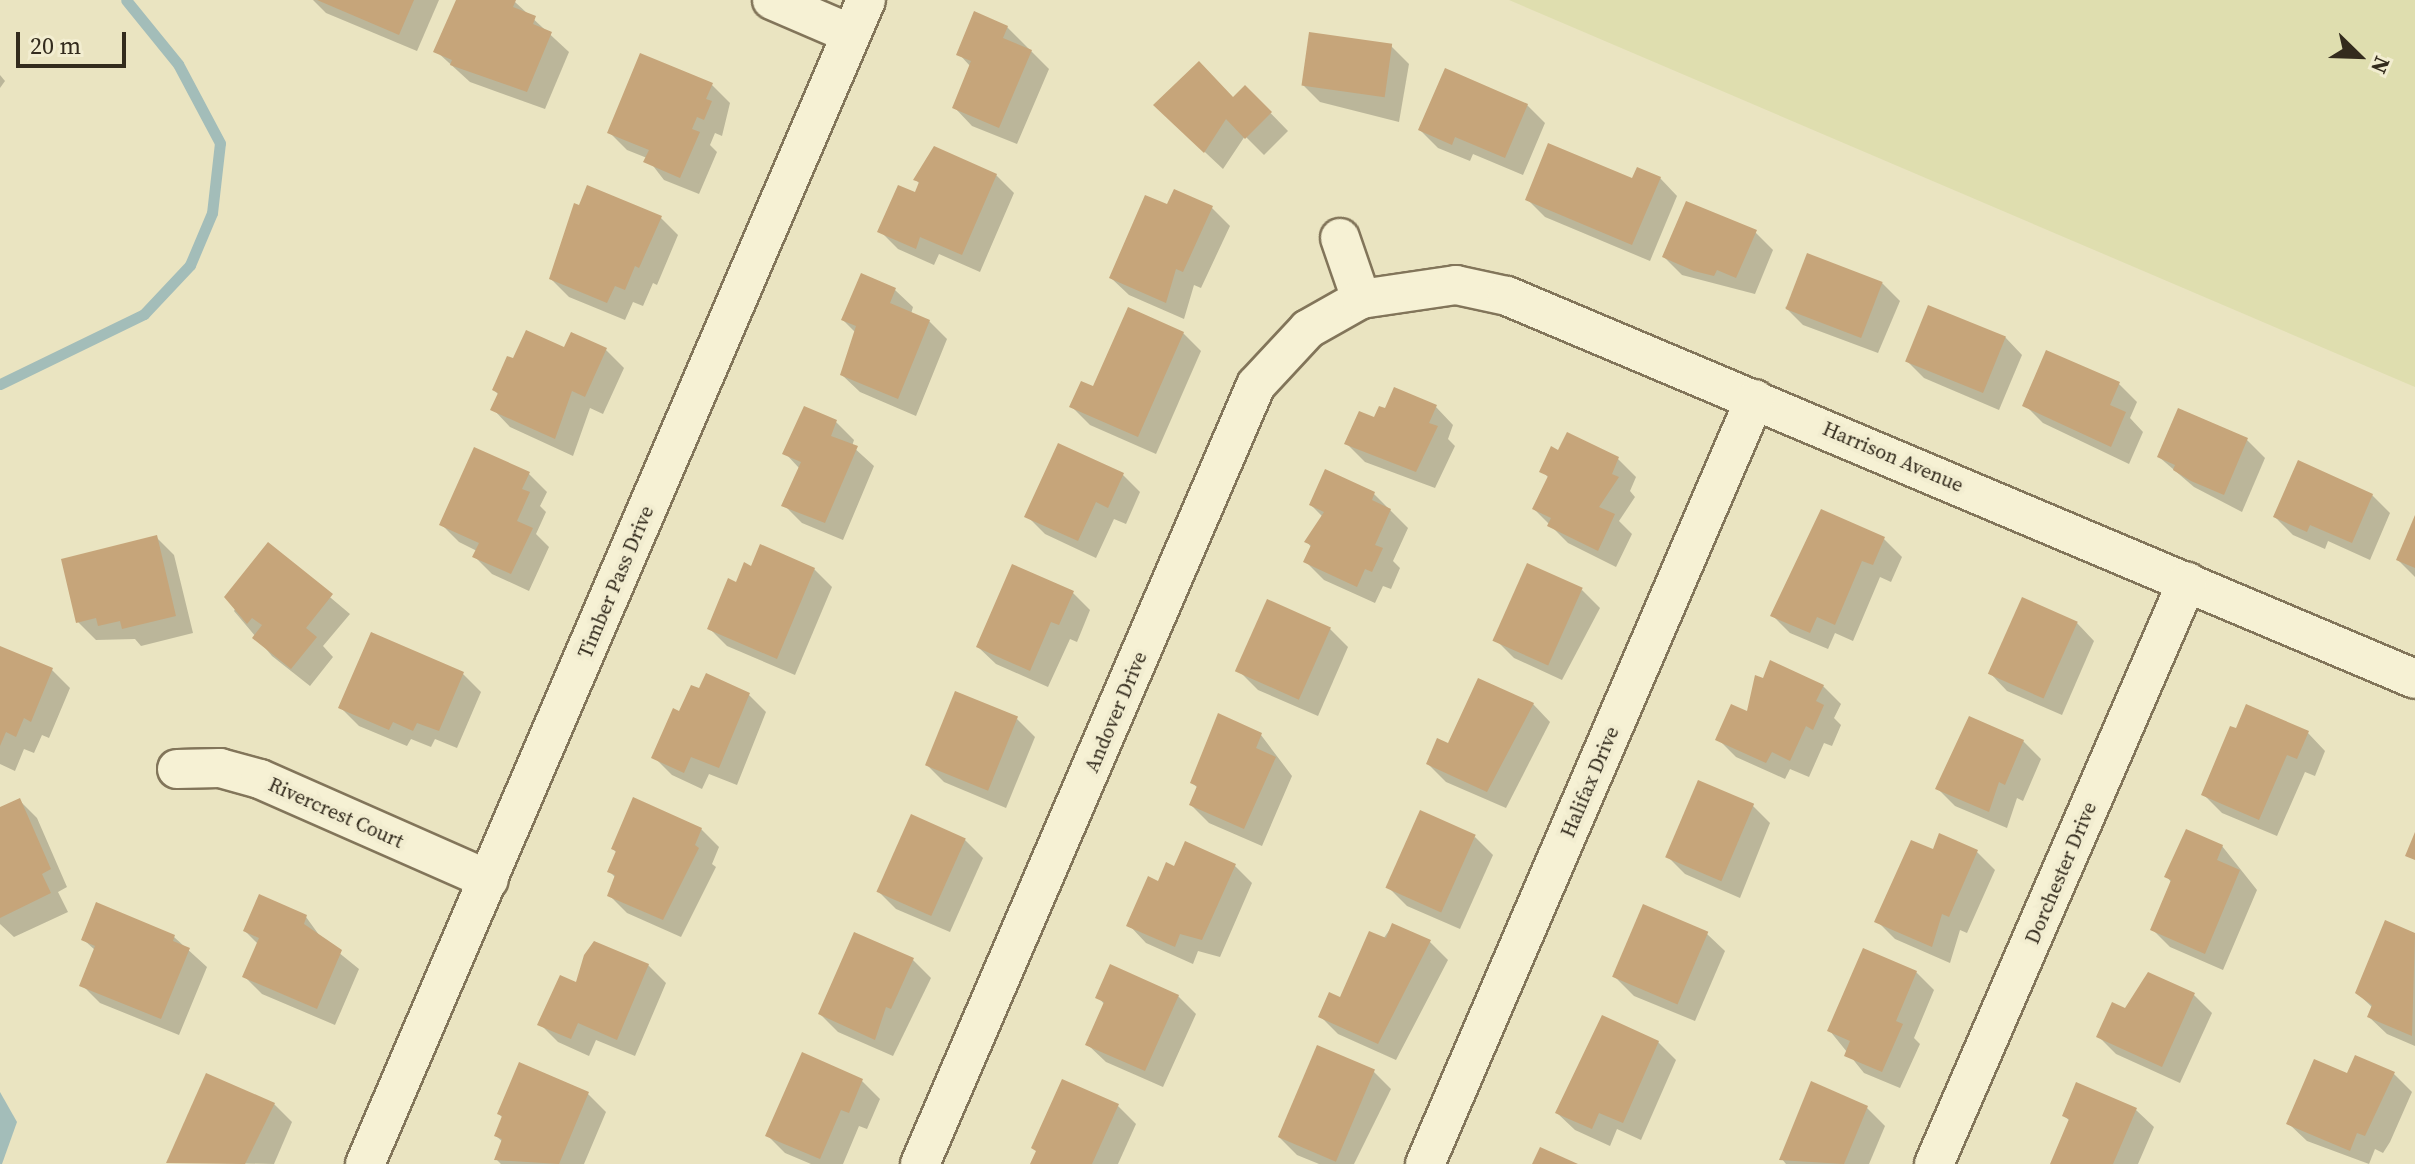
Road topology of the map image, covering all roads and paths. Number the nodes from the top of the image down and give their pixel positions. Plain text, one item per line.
1 (772, 0) edge
2 (866, 0) edge
3 (851, 34) junction
4 (1340, 238) dead end
5 (1361, 299) junction
6 (1755, 399) junction
7 (2187, 582) junction
8 (2415, 679) edge
9 (177, 769) dead end
10 (489, 880) junction
11 (365, 1164) edge
12 (920, 1164) edge
13 (1425, 1164) edge
14 (1934, 1164) edge

1 - 3 street
2 - 3 street, Timber Pass Drive
3 - 10 street, Timber Pass Drive
4 - 5 street
5 - 6 street, Harrison Avenue
5 - 12 street, Andover Drive
6 - 7 street, Harrison Avenue
6 - 13 street, Halifax Drive
7 - 8 street, Harrison Avenue
7 - 14 street, Dorchester Drive
9 - 10 street, Rivercrest Court
10 - 11 street, Timber Pass Drive

